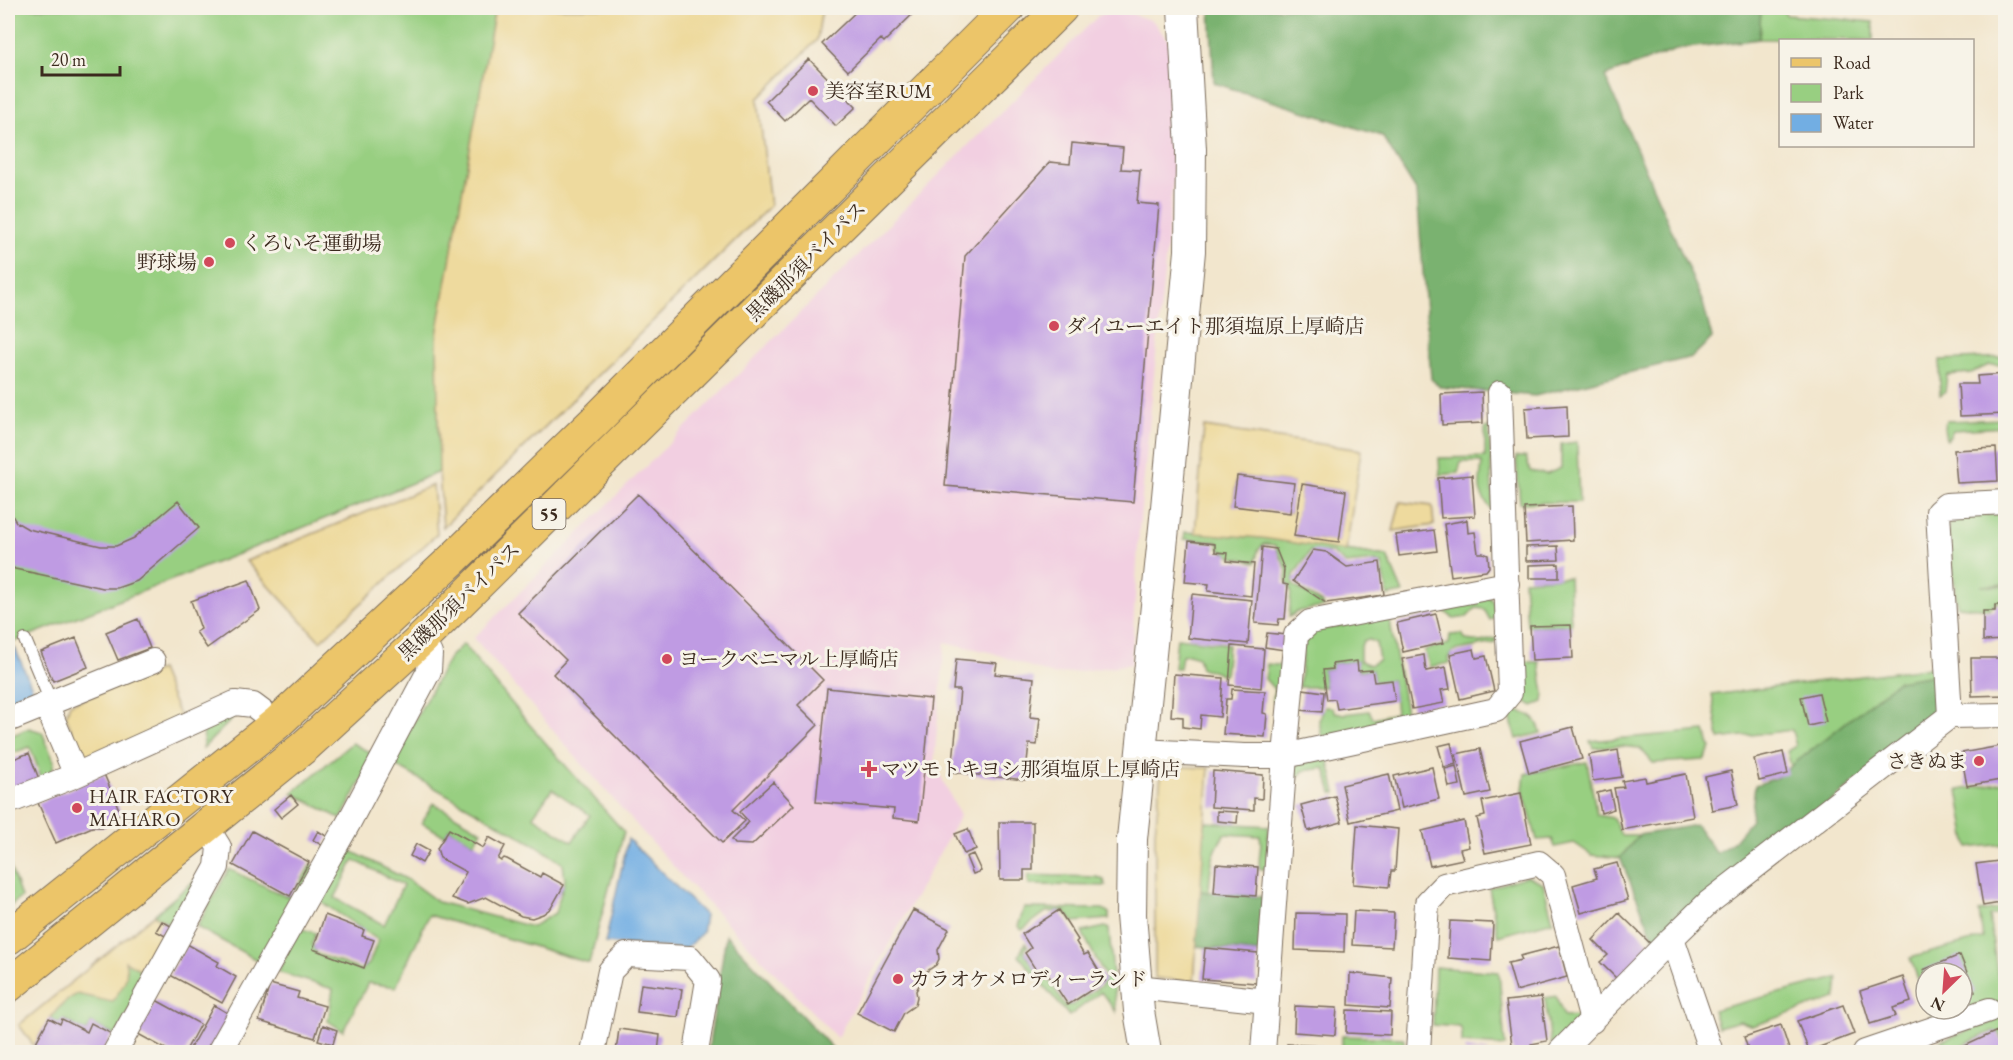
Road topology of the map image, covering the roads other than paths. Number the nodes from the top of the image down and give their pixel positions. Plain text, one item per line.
1 (1008, 8) edge
2 (1061, 8) edge
3 (1183, 8) edge
4 (1500, 393) dead end
5 (2006, 502) edge
6 (1506, 584) junction
7 (422, 639) junction
8 (25, 640) dead end
9 (153, 661) dead end
10 (48, 703) junction
11 (2006, 715) edge
12 (1950, 716) junction
13 (8, 720) edge
14 (277, 723) junction
15 (1140, 752) junction
16 (1285, 756) junction
17 (76, 775) junction
18 (8, 802) edge
19 (206, 826) junction
20 (8, 938) edge
21 (1672, 938) junction
22 (8, 986) edge
23 (1137, 987) junction
24 (1267, 1001) junction
25 (1989, 1010) dead end
26 (1592, 1021) junction
27 (115, 1053) edge
28 (219, 1053) edge
29 (593, 1053) edge
30 (696, 1053) edge
31 (1146, 1053) edge
32 (1263, 1053) edge
33 (1418, 1053) edge
34 (1560, 1053) edge
35 (1711, 1053) edge
36 (1865, 1053) edge

1 - 14 main road, 黒磯那須バイパス / 55
2 - 7 main road, 黒磯那須バイパス / 55
3 - 15 street
4 - 6 street
5 - 12 street
6 - 16 street
6 - 16 street
7 - 19 main road, 黒磯那須バイパス / 55
7 - 28 street
8 - 10 lane
9 - 10 street
10 - 13 street
10 - 17 street
11 - 12 street
12 - 21 street
14 - 17 street
14 - 20 main road, 黒磯那須バイパス / 55
15 - 16 street
15 - 23 street
16 - 24 street
17 - 18 street
19 - 22 main road, 黒磯那須バイパス / 55
19 - 27 street
21 - 26 street
21 - 35 street
23 - 24 street
23 - 31 street
24 - 32 street
25 - 36 street
26 - 33 street
26 - 34 street
29 - 30 street

